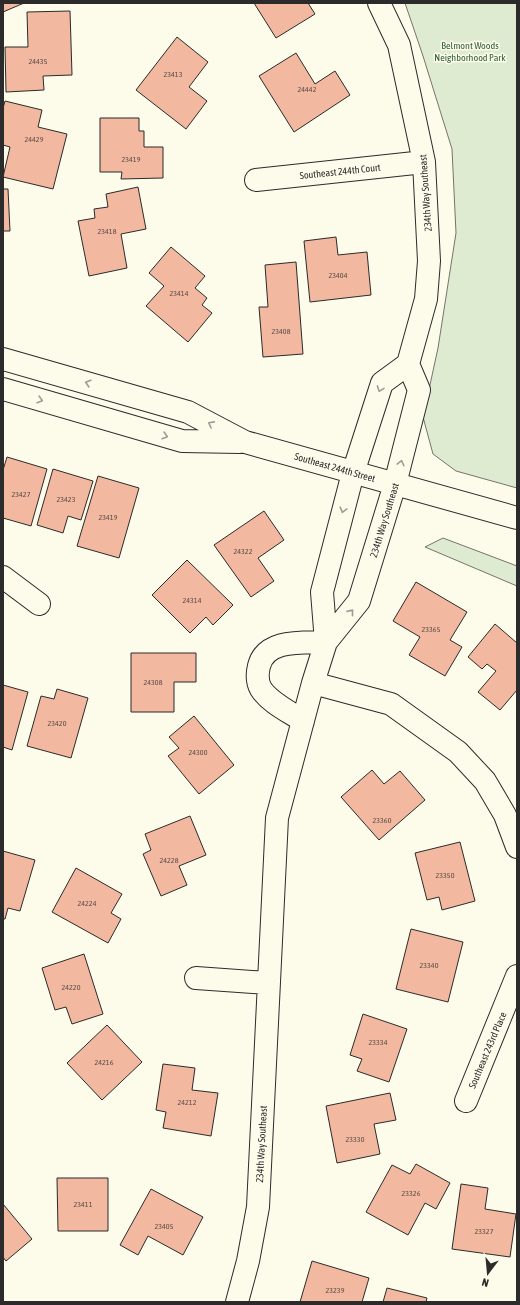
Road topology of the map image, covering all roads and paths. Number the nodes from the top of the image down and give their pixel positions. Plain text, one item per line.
1 (379, 3) edge
2 (424, 162) junction
3 (256, 180) dead end
4 (3, 359) edge
5 (408, 364) junction
6 (3, 389) edge
7 (245, 442) junction
8 (353, 473) junction
9 (395, 484) junction
10 (517, 518) edge
11 (3, 577) edge
12 (38, 604) dead end
13 (326, 642) junction
14 (313, 683) junction
15 (303, 721) junction
16 (517, 847) edge
17 (517, 976) edge
18 (196, 978) dead end
19 (268, 983) junction
20 (466, 1101) dead end
21 (237, 1302) edge

1 - 2 street, 234th Way Southeast
2 - 3 street, Southeast 244th Court
2 - 5 street, 234th Way Southeast
7 -> 4 street, Southeast 244th Street
5 -> 8 street, 234th Way Southeast
9 -> 5 street, 234th Way Southeast
6 -> 7 street, Southeast 244th Street
7 - 8 street, Southeast 244th Street
8 - 9 street, Southeast 244th Street
8 -> 13 street, 234th Way Southeast
9 - 10 street, Southeast 244th Street
13 -> 9 street, 234th Way Southeast
11 - 12 street
13 - 14 street, 234th Way Southeast
13 - 15 street
14 - 15 street, 234th Way Southeast
14 - 16 street
15 - 19 street, 234th Way Southeast
17 - 20 street, Southeast 243rd Place
18 - 19 street
19 - 21 street, 234th Way Southeast

